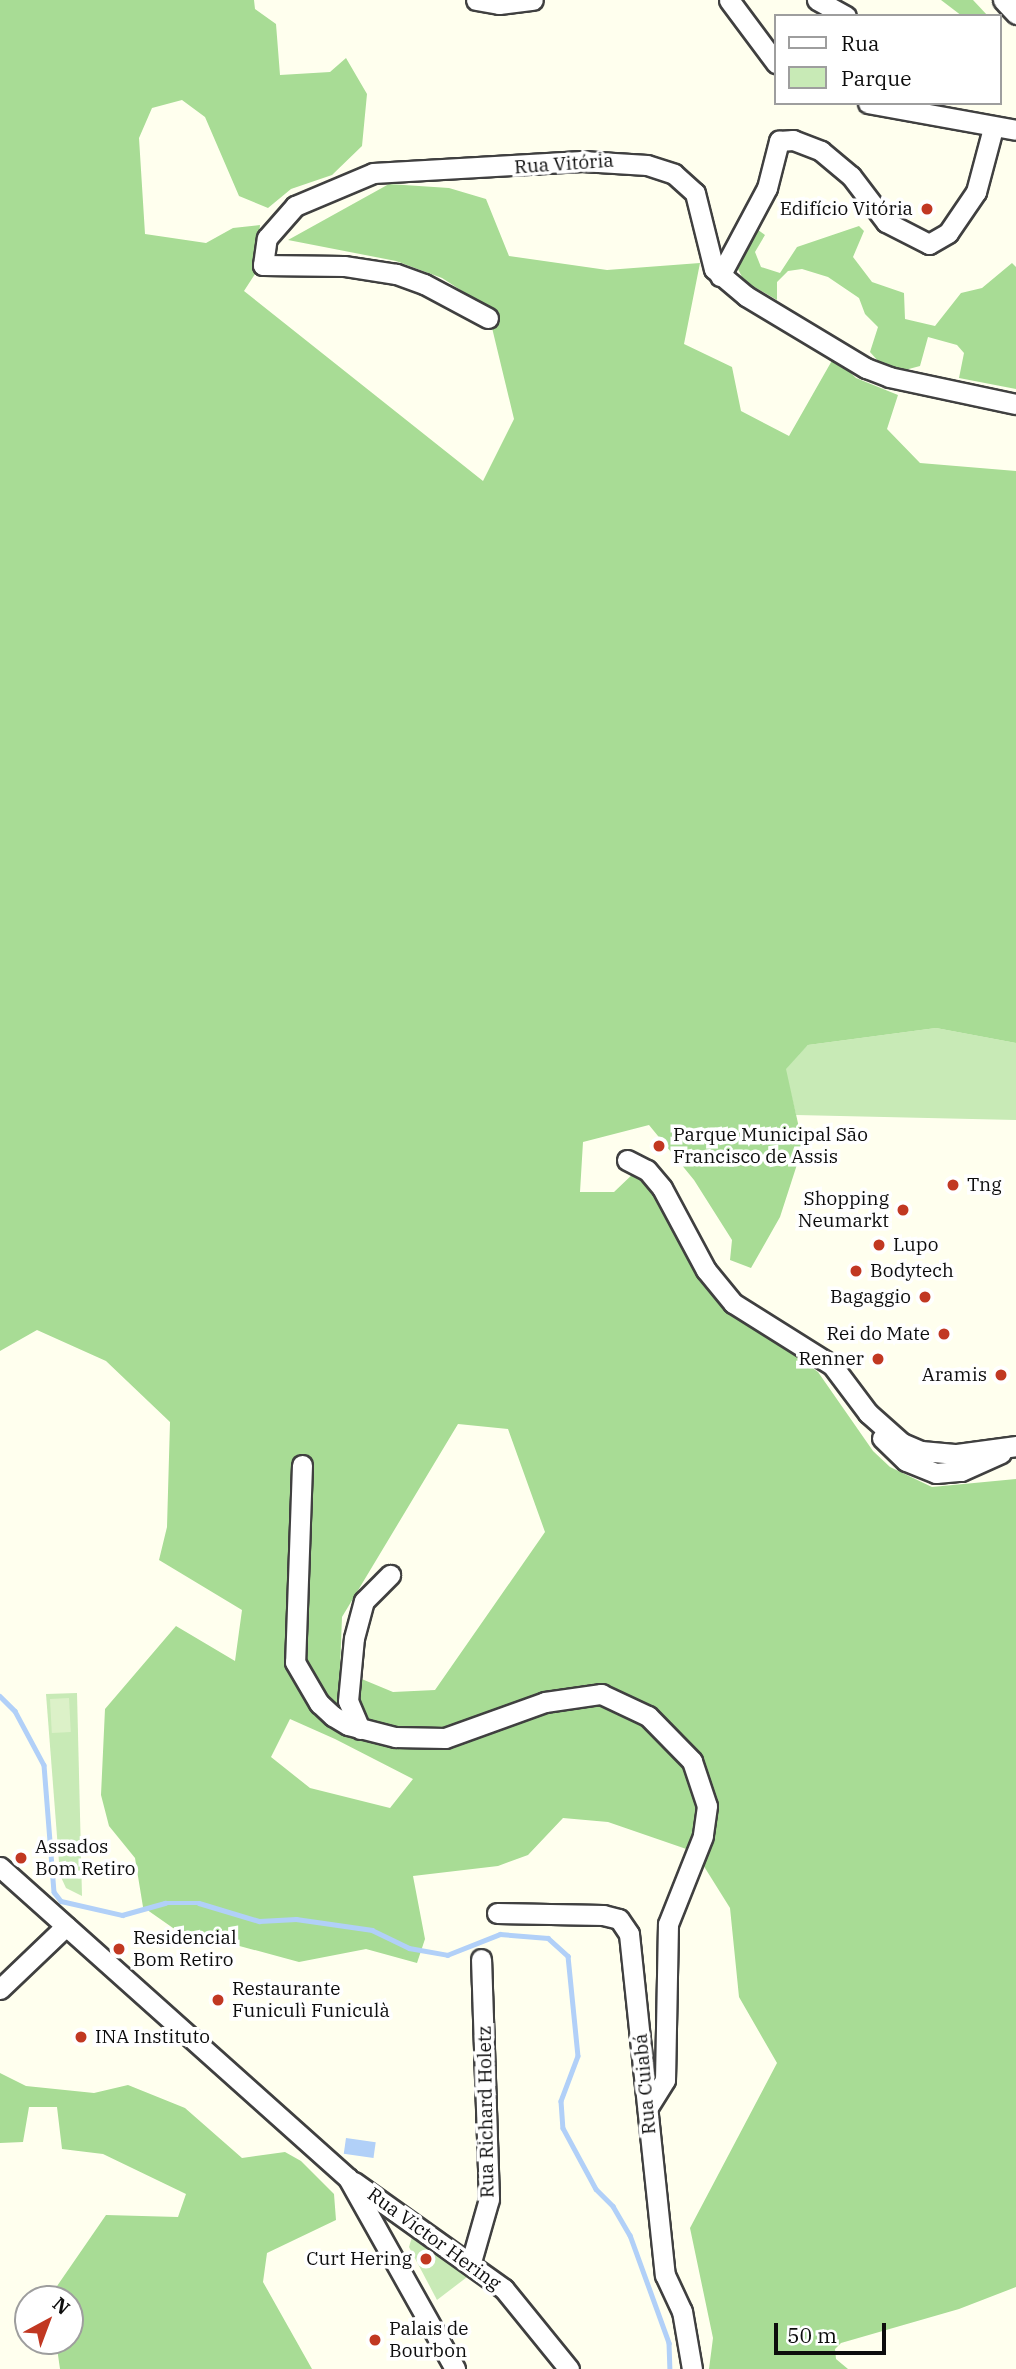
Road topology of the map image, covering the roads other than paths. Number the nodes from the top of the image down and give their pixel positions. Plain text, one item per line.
1 (476, 0) edge
2 (533, 0) edge
3 (729, 0) edge
4 (817, 0) edge
5 (1003, 0) edge
6 (842, 14) edge
7 (1016, 14) edge
8 (774, 60) edge
9 (878, 105) edge
10 (993, 128) junction
11 (1016, 130) edge
12 (720, 276) junction
13 (488, 318) dead end
14 (1016, 404) edge
15 (627, 1160) dead end
16 (1015, 1447) edge
17 (302, 1465) dead end
18 (390, 1575) dead end
19 (360, 1729) junction
20 (0, 1867) edge
21 (497, 1913) dead end
22 (66, 1926) junction
23 (481, 1959) dead end
24 (0, 1989) edge
25 (649, 2106) junction
26 (348, 2178) junction
27 (416, 2224) junction
28 (387, 2245) junction
29 (471, 2262) junction
30 (455, 2369) edge
31 (569, 2369) edge
32 (692, 2369) edge

1 - 2 street
3 - 8 street
4 - 6 street
5 - 7 street
9 - 10 street
10 - 11 street
10 - 12 street
12 - 13 street, Rua Vitória
12 - 14 street
15 - 16 street
17 - 19 street
18 - 19 street
19 - 25 street
20 - 22 street
21 - 25 street, Rua Cuiabá
22 - 24 street
22 - 26 street
23 - 29 street, Rua Richard Holetz
25 - 32 street, Rua Cuiabá
26 - 27 street, Rua Victor Hering
26 - 28 street
27 - 28 street
27 - 29 street, Rua Victor Hering
28 - 30 street
29 - 31 street, Rua Victor Hering

